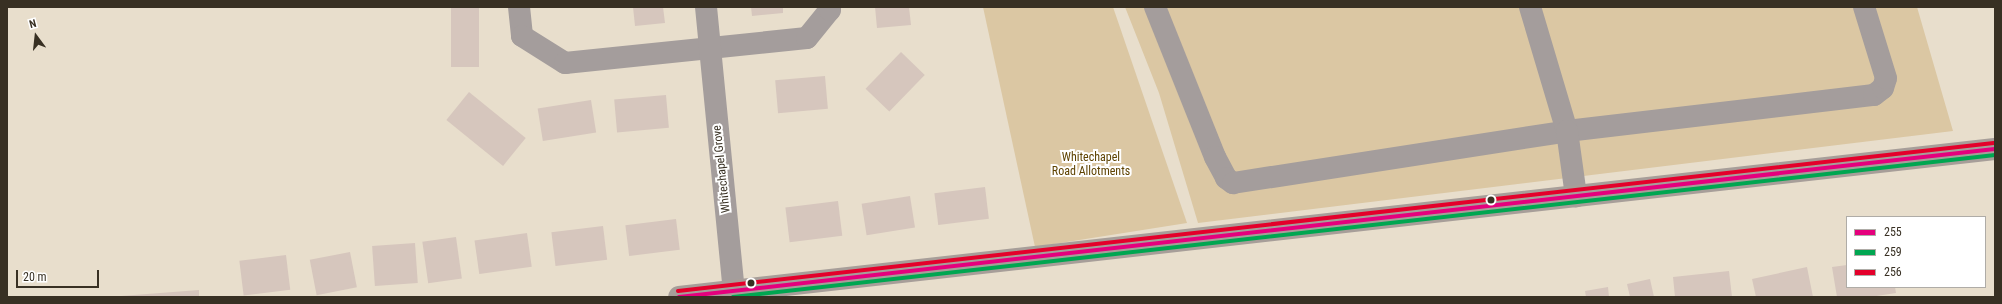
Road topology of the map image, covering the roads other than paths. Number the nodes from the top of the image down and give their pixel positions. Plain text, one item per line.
1 (519, 7) edge
2 (706, 7) edge
3 (830, 7) edge
4 (1155, 7) edge
5 (1530, 7) edge
6 (1864, 7) edge
7 (710, 48) junction
8 (1567, 131) junction
9 (1995, 149) edge
10 (1576, 196) junction
11 (734, 291) junction
12 (679, 297) edge

1 - 7 street
2 - 7 street, Whitechapel Grove
3 - 7 street
4 - 8 street
5 - 8 street
6 - 8 street
7 - 11 street, Whitechapel Grove
8 - 10 street
9 - 10 main road
10 - 11 main road
11 - 12 main road

